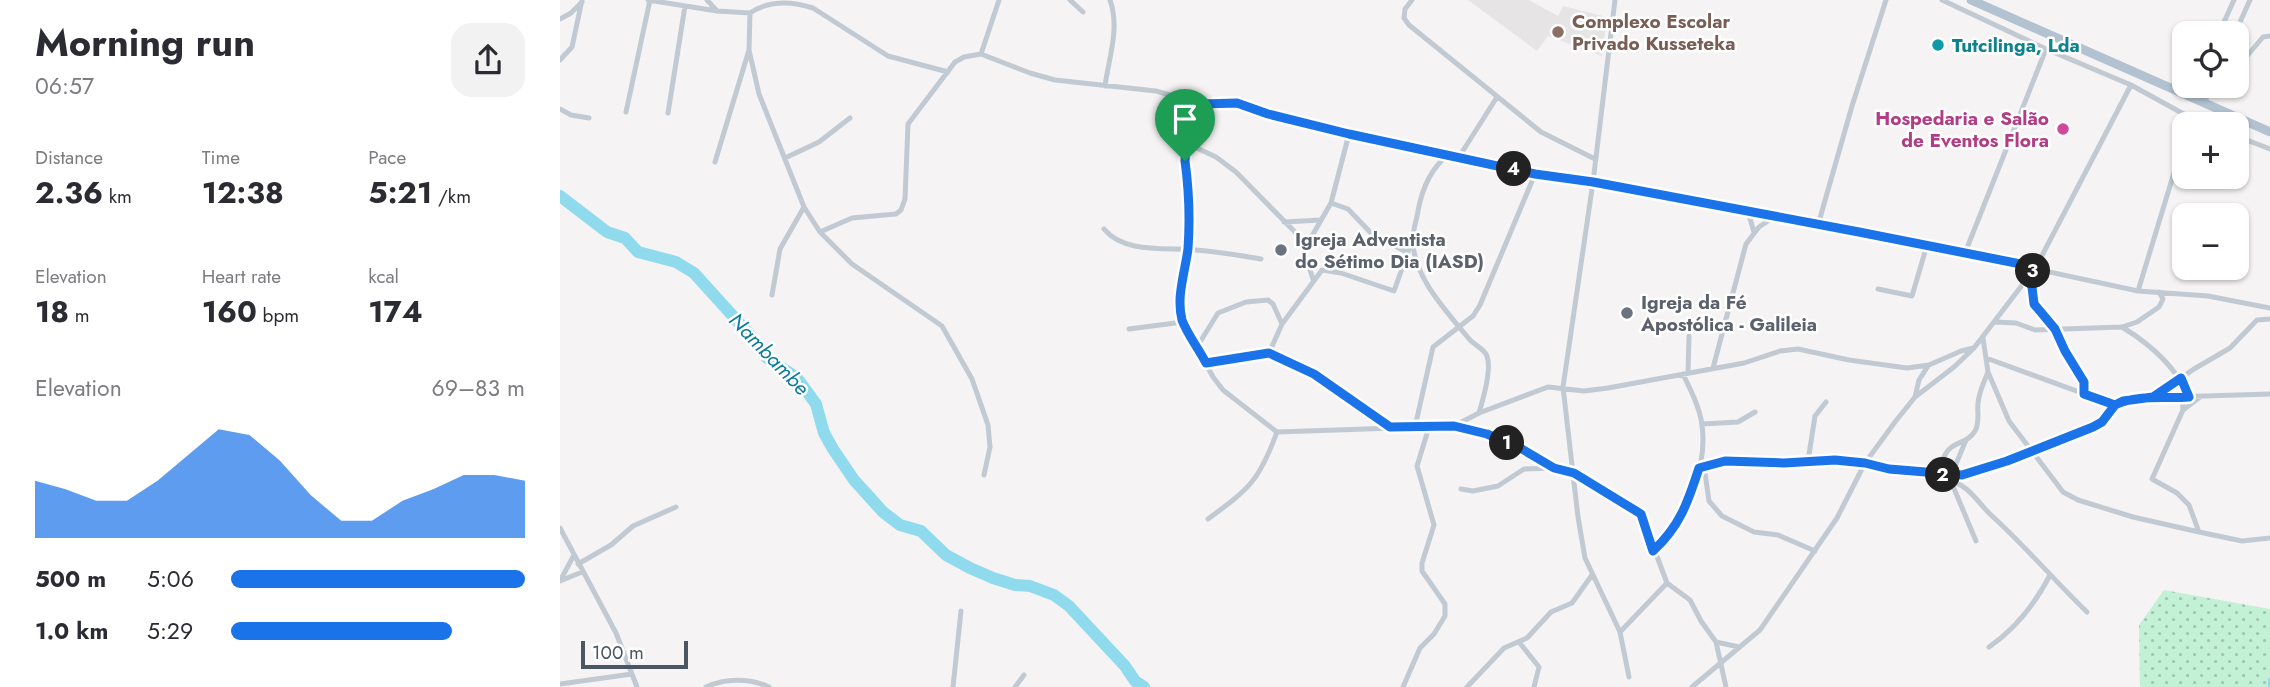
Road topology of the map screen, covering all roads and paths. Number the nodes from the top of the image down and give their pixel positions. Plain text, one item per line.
1 (649, 0) edge
2 (707, 0) edge
3 (999, 0) edge
4 (1070, 0) edge
5 (1110, 0) edge
6 (1412, 0) edge
7 (1615, 0) edge
8 (1886, 0) edge
9 (1942, 0) edge
10 (1971, 0) edge
11 (2233, 0) edge
12 (582, 1) edge
13 (2248, 3) edge
14 (685, 6) junction
15 (717, 11) junction
16 (1083, 12) dead end
17 (750, 13) junction
18 (560, 19) edge
19 (2224, 21) edge
20 (2240, 21) edge
21 (2270, 36) edge
22 (2046, 49) junction
23 (749, 50) junction
24 (981, 54) junction
25 (2249, 54) edge
26 (560, 60) edge
27 (948, 72) junction
28 (2131, 85) junction
29 (1105, 86) junction
30 (2172, 89) edge
31 (1497, 97) junction
32 (2193, 98) edge
33 (2206, 98) edge
34 (2204, 103) junction
35 (1201, 104) junction
36 (560, 109) edge
37 (626, 112) dead end
38 (2175, 112) edge
39 (668, 113) dead end
40 (589, 118) dead end
41 (850, 118) dead end
42 (2270, 132) edge
43 (1349, 134) junction
44 (2249, 141) edge
45 (1186, 143) junction
46 (2270, 149) edge
47 (1448, 155) junction
48 (1459, 157) junction
49 (785, 158) junction
50 (1595, 159) junction
51 (715, 162) dead end
52 (1535, 174) junction
53 (2172, 179) edge
54 (1593, 182) junction
55 (1331, 203) junction
56 (804, 207) junction
57 (1748, 211) junction
58 (1774, 216) junction
59 (1321, 220) junction
60 (1284, 222) junction
61 (1818, 225) junction
62 (1104, 229) dead end
63 (820, 232) junction
64 (1754, 232) junction
65 (1413, 238) junction
66 (1927, 246) junction
67 (1305, 248) junction
68 (1188, 249) junction
69 (1408, 253) junction
70 (1965, 253) junction
71 (1261, 259) dead end
72 (2036, 267) junction
73 (1313, 279) junction
74 (2027, 280) junction
75 (1878, 289) dead end
76 (2138, 290) junction
77 (2159, 292) junction
78 (772, 295) dead end
79 (2254, 305) junction
80 (2270, 308) edge
81 (2270, 319) edge
82 (2257, 320) junction
83 (1183, 322) junction
84 (1995, 322) junction
85 (2137, 322) junction
86 (1282, 324) junction
87 (1461, 326) junction
88 (2122, 327) junction
89 (1129, 329) dead end
90 (2055, 329) junction
91 (1689, 336) dead end
92 (2138, 337) junction
93 (1983, 338) junction
94 (1197, 347) junction
95 (1974, 348) junction
96 (1269, 353) junction
97 (1986, 358) junction
98 (1206, 363) junction
99 (1929, 365) junction
100 (1713, 369) junction
101 (1989, 372) junction
102 (1685, 374) junction
103 (2181, 378) junction
104 (1563, 387) junction
105 (2084, 394) junction
106 (2270, 394) edge
107 (1915, 397) junction
108 (2153, 397) junction
109 (2185, 397) junction
110 (2200, 397) junction
111 (1826, 402) dead end
112 (2115, 405) junction
113 (2183, 410) junction
114 (1755, 412) dead end
115 (1479, 413) junction
116 (1702, 424) junction
117 (1454, 426) junction
118 (1390, 427) junction
119 (1415, 427) junction
120 (1429, 427) junction
121 (1277, 432) junction
122 (1966, 440) junction
123 (2033, 451) junction
124 (1808, 461) junction
125 (1865, 463) junction
126 (1702, 467) junction
127 (1554, 468) junction
128 (1574, 473) junction
129 (984, 475) dead end
130 (1949, 477) junction
131 (1461, 489) dead end
132 (676, 507) dead end
133 (1208, 519) dead end
134 (560, 528) edge
135 (2199, 532) junction
136 (2270, 538) edge
137 (1976, 541) dead end
138 (1653, 551) junction
139 (1815, 551) junction
140 (574, 555) junction
141 (578, 564) junction
142 (582, 572) junction
143 (1592, 575) junction
144 (2050, 575) junction
145 (1667, 583) junction
146 (961, 611) dead end
147 (2087, 612) dead end
148 (1620, 632) junction
149 (1519, 642) junction
150 (1716, 642) junction
151 (1739, 647) junction
152 (1989, 647) dead end
153 (1721, 662) junction
154 (632, 674) junction
155 (1024, 675) dead end
156 (1629, 677) dead end
157 (560, 684) edge
158 (637, 687) edge
159 (706, 687) edge
160 (769, 687) edge
161 (953, 687) edge
162 (1015, 687) edge
163 (1403, 687) edge
164 (1467, 687) edge
165 (1534, 687) edge
166 (1692, 687) edge
167 (1726, 687) edge

1 - 14 street
1 - 37 street
2 - 15 street
3 - 24 street
4 - 16 street
5 - 29 street
6 - 31 street
7 - 50 street
8 - 61 street
9 - 22 street
10 - 30 main road
11 - 13 street
11 - 19 street
12 - 18 street
12 - 26 street
13 - 20 street
14 - 15 street
14 - 39 street
15 - 17 street
17 - 23 street
17 - 27 street
21 - 25 street
22 - 28 street
22 - 70 street
23 - 49 street
23 - 51 street
24 - 27 street
24 - 29 street
27 - 63 street
28 - 38 street
28 - 72 street
29 - 35 street
31 - 48 street
31 - 50 street
32 - 34 main road
33 - 34 street
34 - 42 main road
35 - 43 street
35 - 45 street
36 - 40 street
41 - 49 street
43 - 47 street
43 - 55 street
44 - 46 street
45 - 60 street
45 - 68 street
47 - 48 street
47 - 65 street
48 - 52 street
49 - 56 street
50 - 54 street
52 - 54 street
52 - 87 street
53 - 76 street
54 - 57 street
54 - 104 street
55 - 59 street
55 - 69 street
56 - 63 street
56 - 78 street
57 - 58 street
57 - 64 street
58 - 61 street
58 - 64 street
59 - 60 street
59 - 67 street
60 - 67 street
61 - 66 street
62 - 68 street
63 - 129 street
64 - 100 street
65 - 69 street
65 - 87 street
66 - 70 street
66 - 75 street
67 - 73 street
68 - 71 street
68 - 83 street
69 - 73 street
70 - 72 street
72 - 74 street
72 - 76 street
73 - 86 street
74 - 84 street
74 - 90 street
76 - 77 street
77 - 79 street
77 - 85 street
79 - 80 street
79 - 82 street
81 - 82 street
82 - 103 street
83 - 89 street
83 - 94 street
84 - 90 street
84 - 93 street
85 - 88 street
85 - 92 street
86 - 94 street
86 - 96 street
87 - 115 street
87 - 119 street
88 - 90 street
88 - 92 street
90 - 105 street
91 - 102 street
92 - 103 street
93 - 95 street
93 - 97 street
94 - 98 street
95 - 99 street
95 - 107 street
96 - 98 street
96 - 118 street
97 - 101 street
97 - 105 street
98 - 121 street
99 - 100 street
99 - 107 street
100 - 102 street
101 - 122 street
101 - 123 street
102 - 104 street
102 - 116 street
103 - 108 street
103 - 109 street
104 - 115 street
104 - 128 street
105 - 112 street
106 - 110 street
107 - 125 street
108 - 109 street
108 - 112 street
109 - 110 street
109 - 113 street
110 - 113 street
111 - 124 street
112 - 123 street
113 - 135 street
114 - 116 street
115 - 117 street
116 - 126 street
117 - 120 street
117 - 127 street
118 - 119 street
118 - 121 street
119 - 120 street
120 - 163 street
121 - 133 street
122 - 130 street
122 - 130 street
123 - 130 street
123 - 135 street
124 - 125 street
124 - 126 street
125 - 130 street
125 - 139 street
126 - 138 street
126 - 139 street
127 - 128 street
127 - 131 street
128 - 138 street
128 - 143 street
130 - 137 street
130 - 144 street
132 - 141 street
134 - 140 street
135 - 136 street
138 - 145 street
139 - 151 street
140 - 141 street
140 - 142 street
141 - 142 street
142 - 154 street
143 - 148 street
143 - 149 street
144 - 147 street
144 - 152 street
145 - 148 street
145 - 150 street
146 - 161 street
148 - 156 street
149 - 164 street
149 - 165 street
150 - 151 street
150 - 153 street
151 - 153 street
153 - 166 street
153 - 167 street
154 - 157 street
154 - 158 street
155 - 162 street
159 - 160 street

